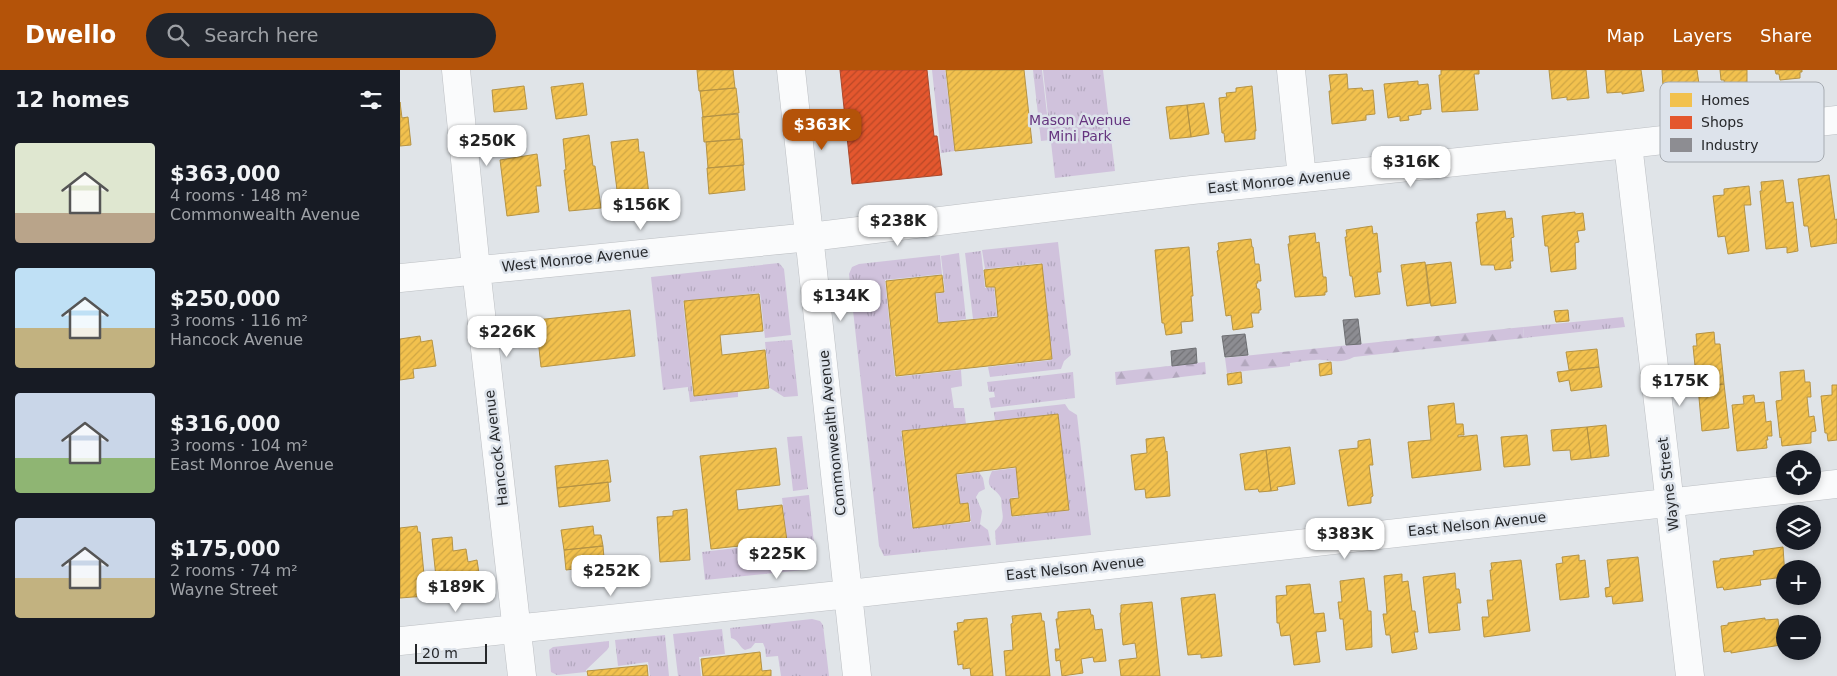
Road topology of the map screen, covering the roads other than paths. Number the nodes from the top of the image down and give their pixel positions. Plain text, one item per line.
1 (456, 70) edge
2 (791, 70) edge
3 (1291, 70) edge
4 (1837, 120) edge
5 (1824, 121) edge
6 (1660, 140) edge
7 (1628, 144) junction
8 (1302, 178) junction
9 (810, 236) junction
10 (476, 269) junction
11 (400, 278) edge
12 (1837, 484) edge
13 (1670, 502) junction
14 (849, 594) junction
15 (517, 628) junction
16 (400, 641) edge
17 (522, 676) edge
18 (857, 676) edge
19 (1690, 676) edge

1 - 10 street, Hancock Avenue
2 - 9 street, Commonwealth Avenue
3 - 8 street
4 - 5 street, East Monroe Avenue
6 - 7 street, East Monroe Avenue
7 - 8 street, East Monroe Avenue
7 - 13 street, Wayne Street
8 - 9 street, East Monroe Avenue
9 - 10 street, West Monroe Avenue
9 - 14 street, Commonwealth Avenue
10 - 11 street, West Monroe Avenue
10 - 15 street, Hancock Avenue
12 - 13 street, East Nelson Avenue
13 - 14 street, East Nelson Avenue
13 - 19 street, Wayne Street
14 - 15 street, East Nelson Avenue
14 - 18 street, Commonwealth Avenue
15 - 16 street, East Nelson Avenue
15 - 17 street, Hancock Avenue

